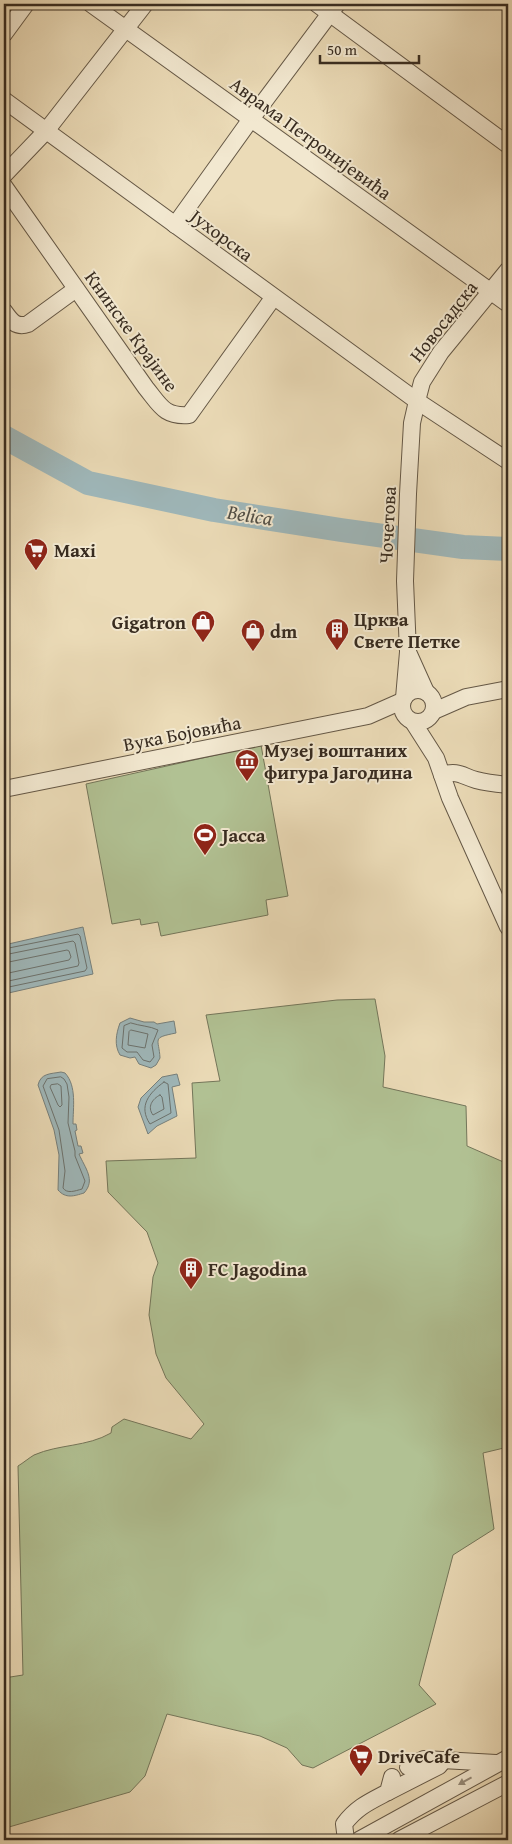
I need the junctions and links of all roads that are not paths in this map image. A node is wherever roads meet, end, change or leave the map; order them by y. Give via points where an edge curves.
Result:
1 (26, 4) edge
2 (91, 4) edge
3 (146, 4) edge
4 (317, 4) edge
5 (334, 8) edge
6 (127, 30) junction
7 (4, 34) edge
8 (4, 100) edge
9 (251, 119) junction
10 (46, 131) junction
11 (508, 145) edge
12 (4, 175) edge
13 (4, 186) edge
14 (175, 225) junction
15 (508, 270) edge
16 (76, 289) junction
17 (491, 291) junction
18 (273, 298) junction
19 (508, 304) edge
20 (4, 312) edge
21 (417, 401) junction
22 (508, 461) edge
23 (408, 652) junction
24 (508, 689) edge
25 (427, 693) junction
26 (466, 697) junction
27 (403, 700) junction
28 (433, 712) junction
29 (368, 716) junction
30 (410, 720) junction
31 (436, 758) junction
32 (442, 775) junction
33 (508, 786) edge
34 (4, 789) edge
35 (503, 902) edge
36 (508, 927) edge
37 (444, 1760) junction
38 (503, 1760) edge
39 (408, 1767) dead end
40 (508, 1783) edge
41 (345, 1832) edge
42 (408, 1838) edge
43 (359, 1840) edge

1 - 7 street
2 - 6 street, Аврама Петронијевића
3 - 6 street
4 - 5 street
5 - 9 street
5 - 11 street
6 - 9 street, Аврама Петронијевића
6 - 10 street
8 - 10 street, Јухорска
9 - 14 street
9 - 17 street, Аврама Петронијевића
10 - 12 street
10 - 14 street, Јухорска
13 - 16 street, Книнске Крајине
14 - 18 street, Јухорска
15 - 17 street, Новосадска
16 - 18 street, Книнске Крајине via 146,388 168,413 179,416 189,415
16 - 20 street via 22,326 15,324
17 - 19 street, Аврама Петронијевића
17 - 21 street, Новосадска via 441,352 422,382
18 - 21 street, Јухорска
21 - 22 street, Јухорска
21 - 23 street, Чочетова via 412,423 405,565
23 - 25 street, Чочетова
23 - 27 street, Чочетова
24 - 26 street
25 - 26 street
25 - 27 street via 413,690
25 - 28 street, Чочетова via 434,703
26 - 28 street
27 - 29 street, Вука Бојовића
27 - 30 street, Чочетова via 402,712
28 - 30 street via 424,722
28 - 31 street, Чочетова
29 - 30 street, Вука Бојовића
29 - 34 street, Вука Бојовића
30 - 31 street, Чочетова
31 - 32 street, Чочетова
32 - 33 street via 457,772 476,780
32 - 35 street, Чочетова via 450,798
35 - 36 street, Чочетова
37 - 38 street
37 - 39 street via 424,1759
37 - 41 street via 439,1766 390,1784 357,1808
38 -> 43 street
40 - 42 street

